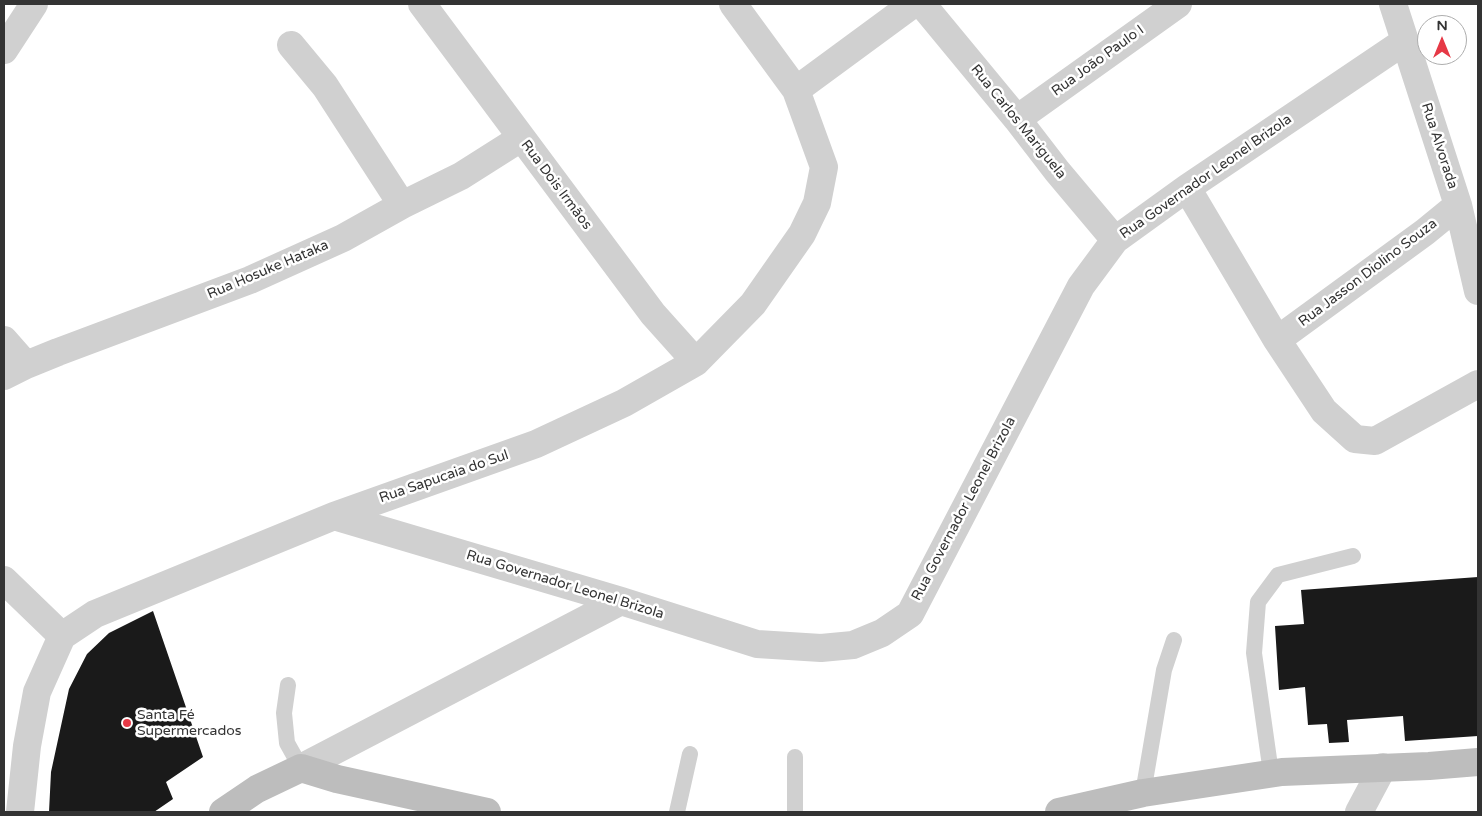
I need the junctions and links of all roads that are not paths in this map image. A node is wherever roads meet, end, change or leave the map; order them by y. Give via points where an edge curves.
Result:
1 (34, 4) edge
2 (422, 4) edge
3 (734, 4) edge
4 (913, 4) edge
5 (922, 4) edge
6 (1178, 4) edge
7 (1393, 4) edge
8 (1406, 41) junction
9 (291, 45) dead end
10 (4, 50) edge
11 (796, 90) junction
12 (1018, 119) junction
13 (521, 138) junction
14 (1187, 188) junction
15 (402, 205) junction
16 (1458, 205) junction
17 (1115, 240) junction
18 (1478, 291) edge
19 (4, 340) edge
20 (1277, 340) junction
21 (696, 362) junction
22 (15, 371) edge
23 (1478, 384) edge
24 (334, 516) junction
25 (1353, 556) dead end
26 (4, 580) edge
27 (621, 601) junction
28 (62, 636) junction
29 (1174, 640) dead end
30 (288, 685) dead end
31 (690, 754) dead end
32 (795, 757) dead end
33 (1478, 762) edge
34 (1383, 767) junction
35 (301, 768) junction
36 (1271, 773) junction
37 (1142, 803) edge
38 (20, 812) edge
39 (223, 812) edge
40 (487, 812) edge
41 (677, 812) edge
42 (795, 812) edge
43 (1059, 812) edge
44 (1359, 812) edge

1 - 10 street
2 - 13 street, Rua Dois Irmãos
3 - 11 street, Rua Sapucaia do Sul
4 - 11 street
5 - 12 street, Rua Carlos Mariguela
6 - 12 street, Rua João Paulo I
7 - 8 street, Rua Alvorada
8 - 14 street, Rua Governador Leonel Brizola
8 - 16 street, Rua Alvorada
9 - 15 street via 325,86
11 - 21 street, Rua Sapucaia do Sul via 824,167 817,203 802,234 753,304
12 - 17 street, Rua Carlos Mariguela
13 - 15 street, Rua Hosuke Hataka via 461,176
13 - 21 street, Rua Dois Irmãos via 654,314
14 - 17 street, Rua Governador Leonel Brizola
14 - 20 street
15 - 22 street, Rua Hosuke Hataka via 343,238 250,280
16 - 18 street, Rua Alvorada
16 - 20 street, Rua Jasson Diolino Souza
17 - 27 street, Rua Governador Leonel Brizola via 1081,286 910,614 882,633 852,645 821,648 758,644
19 - 22 street
20 - 23 street via 1324,410 1355,439 1375,441
21 - 24 street, Rua Sapucaia do Sul via 624,403 536,444
24 - 27 street, Rua Governador Leonel Brizola
24 - 28 street, Rua Sapucaia do Sul via 95,614
25 - 36 lane via 1278,574 1258,602 1254,653
26 - 28 street
27 - 35 street
28 - 38 street via 37,692
29 - 37 lane via 1164,670
30 - 35 lane via 284,713 287,743
31 - 41 lane
32 - 42 lane
33 - 34 main road
34 - 36 main road
34 - 44 street
35 - 39 main road via 257,789
35 - 40 main road
36 - 37 main road
37 - 43 main road

